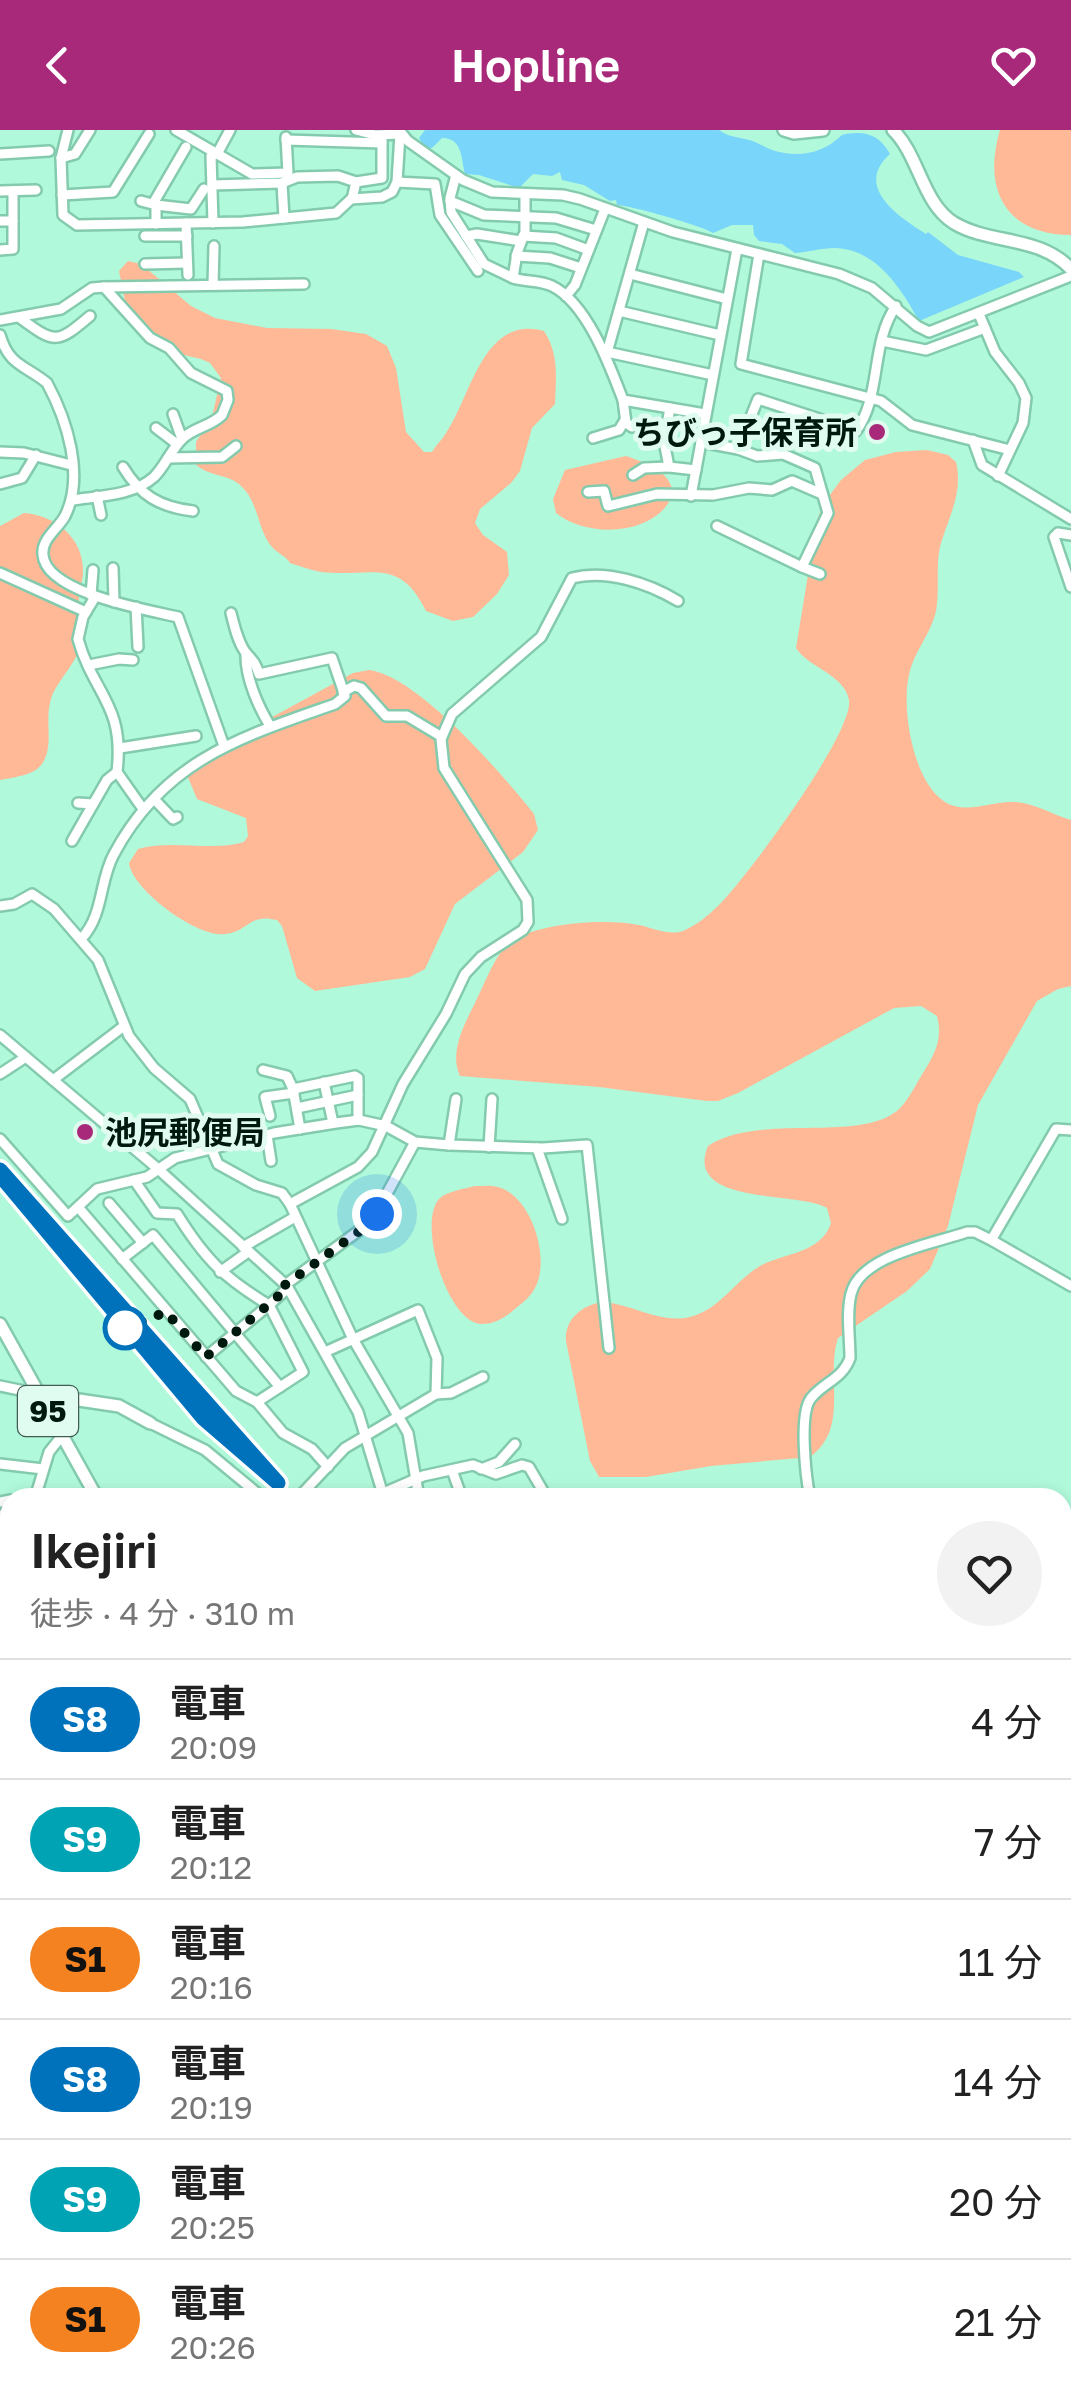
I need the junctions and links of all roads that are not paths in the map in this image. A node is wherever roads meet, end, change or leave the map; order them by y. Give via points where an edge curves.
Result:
1 (68, 130) edge
2 (90, 130) edge
3 (176, 130) edge
4 (205, 130) edge
5 (230, 130) edge
6 (356, 130) edge
7 (784, 130) edge
8 (823, 130) edge
9 (893, 130) edge
10 (399, 132) edge
11 (149, 134) dead end
12 (382, 139) junction
13 (192, 145) junction
14 (48, 152) dead end
15 (0, 154) edge
16 (217, 154) junction
17 (61, 158) junction
18 (456, 175) junction
19 (356, 182) junction
20 (397, 182) junction
21 (282, 183) junction
22 (208, 187) junction
23 (36, 190) dead end
24 (13, 191) junction
25 (0, 192) edge
26 (62, 195) junction
27 (525, 195) junction
28 (352, 199) junction
29 (140, 201) dead end
30 (450, 202) junction
31 (155, 203) junction
32 (605, 209) junction
33 (284, 218) junction
34 (525, 218) junction
35 (0, 221) edge
36 (12, 221) junction
37 (644, 222) junction
38 (186, 223) junction
39 (213, 223) junction
40 (156, 224) junction
41 (596, 230) junction
42 (145, 236) dead end
43 (186, 236) junction
44 (466, 236) junction
45 (522, 239) junction
46 (214, 246) dead end
47 (586, 249) junction
48 (737, 249) junction
49 (0, 250) edge
50 (759, 254) junction
51 (516, 256) junction
52 (187, 263) junction
53 (145, 264) dead end
54 (581, 268) junction
55 (1071, 268) edge
56 (478, 271) dead end
57 (630, 274) junction
58 (188, 275) dead end
59 (1071, 276) edge
60 (514, 278) junction
61 (304, 284) dead end
62 (213, 286) junction
63 (104, 287) junction
64 (566, 296) junction
65 (727, 299) junction
66 (896, 306) junction
67 (619, 311) junction
68 (979, 314) junction
69 (90, 316) dead end
70 (20, 318) junction
71 (0, 320) edge
72 (985, 328) junction
73 (0, 335) edge
74 (720, 335) junction
75 (882, 341) junction
76 (607, 354) junction
77 (713, 375) junction
78 (870, 398) junction
79 (623, 400) junction
80 (670, 408) junction
81 (172, 414) dead end
82 (706, 414) junction
83 (156, 428) dead end
84 (593, 438) dead end
85 (973, 440) junction
86 (180, 441) junction
87 (701, 442) junction
88 (236, 446) dead end
89 (738, 449) junction
90 (1010, 450) junction
91 (0, 452) edge
92 (36, 455) junction
93 (168, 458) junction
94 (71, 465) junction
95 (122, 467) dead end
96 (670, 467) junction
97 (696, 470) junction
98 (634, 476) dead end
99 (998, 476) junction
100 (0, 484) edge
101 (136, 488) junction
102 (588, 492) dead end
103 (822, 494) junction
104 (97, 496) junction
105 (691, 496) junction
106 (72, 500) junction
107 (193, 512) dead end
108 (100, 515) dead end
109 (1071, 519) edge
110 (718, 526) dead end
111 (1071, 536) edge
112 (802, 566) junction
113 (0, 573) edge
114 (820, 574) dead end
115 (1071, 587) edge
116 (93, 596) junction
117 (678, 600) dead end
118 (114, 602) junction
119 (136, 607) junction
120 (86, 612) junction
121 (231, 613) dead end
122 (138, 647) dead end
123 (246, 653) junction
124 (133, 660) dead end
125 (89, 665) junction
126 (343, 692) junction
127 (270, 726) junction
128 (442, 738) junction
129 (224, 746) junction
130 (120, 748) junction
131 (202, 757) junction
132 (117, 772) junction
133 (154, 799) junction
134 (78, 803) dead end
135 (93, 804) junction
136 (144, 810) junction
137 (177, 817) dead end
138 (72, 841) dead end
139 (0, 906) edge
140 (82, 938) junction
141 (124, 1026) junction
142 (0, 1034) edge
143 (26, 1057) junction
144 (262, 1070) dead end
145 (0, 1074) edge
146 (53, 1080) junction
147 (324, 1082) junction
148 (294, 1091) junction
149 (358, 1095) junction
150 (456, 1099) dead end
151 (492, 1100) dead end
152 (328, 1101) junction
153 (296, 1108) junction
154 (270, 1116) dead end
155 (358, 1120) junction
156 (333, 1123) junction
157 (386, 1126) junction
158 (300, 1129) junction
159 (1071, 1130) edge
160 (267, 1135) junction
161 (0, 1139) edge
162 (415, 1142) junction
163 (449, 1145) junction
164 (488, 1147) junction
165 (537, 1148) junction
166 (210, 1149) junction
167 (271, 1161) dead end
168 (156, 1168) junction
169 (134, 1180) junction
170 (109, 1203) dead end
171 (290, 1204) junction
172 (78, 1207) junction
173 (295, 1217) junction
174 (562, 1219) dead end
175 (993, 1241) junction
176 (143, 1243) junction
177 (245, 1249) junction
178 (122, 1259) junction
179 (317, 1263) junction
180 (220, 1272) junction
181 (1071, 1286) edge
182 (286, 1287) junction
183 (269, 1305) junction
184 (0, 1324) edge
185 (237, 1332) junction
186 (353, 1340) junction
187 (609, 1348) dead end
188 (325, 1352) junction
189 (206, 1357) junction
190 (482, 1377) dead end
191 (0, 1386) edge
192 (280, 1387) junction
193 (39, 1394) junction
194 (436, 1394) junction
195 (257, 1402) junction
196 (399, 1418) junction
197 (150, 1423) joint
198 (367, 1435) junction
199 (61, 1436) junction
200 (516, 1444) dead end
201 (0, 1464) edge
202 (328, 1467) junction
203 (43, 1469) junction
204 (481, 1469) junction
205 (452, 1470) junction
206 (414, 1480) junction
207 (36, 1488) edge
208 (92, 1488) edge
209 (251, 1488) edge
210 (308, 1488) edge
211 (378, 1488) edge
212 (397, 1488) edge
213 (416, 1488) edge
214 (458, 1488) edge
215 (541, 1488) edge
216 (809, 1488) edge

1 - 17 street
2 - 17 street via 75,154
3 - 13 street
4 - 13 street
5 - 16 street
6 - 12 street
7 - 8 main road
9 - 55 main road via 954,222 1042,247
10 - 12 street
10 - 18 street
10 - 20 street
11 - 26 street via 114,192
12 - 16 street via 286,139 288,173 252,174
12 - 19 street via 382,178
13 - 16 street
13 - 31 street
14 - 15 street
16 - 22 street via 211,156
17 - 26 street
18 - 27 street via 492,192
18 - 30 street
19 - 21 street via 338,176
19 - 28 street
20 - 28 street via 389,194
20 - 56 street via 436,184 440,216
21 - 22 street
21 - 33 street
22 - 31 street via 192,209
22 - 39 street
23 - 24 street
24 - 25 street
24 - 36 street
26 - 40 street via 63,215 77,225
27 - 32 street via 562,195
27 - 34 street
28 - 33 street via 336,213
29 - 31 street
30 - 34 street via 484,215
30 - 44 street
31 - 40 street
32 - 37 street
32 - 41 street
33 - 39 street
34 - 41 street via 562,219
34 - 45 street
35 - 36 street
36 - 49 street via 13,249
37 - 48 street
37 - 57 street
38 - 39 street
38 - 40 street
38 - 43 street
41 - 47 street
42 - 43 street
43 - 52 street
44 - 45 street
44 - 60 street via 484,264
45 - 47 street via 556,238
45 - 51 street
46 - 62 street
47 - 54 street
48 - 50 street
48 - 65 street
50 - 66 street via 861,282
50 - 78 street via 741,364
51 - 54 street
51 - 60 street
52 - 53 street
52 - 58 street
54 - 64 street
57 - 65 street
57 - 67 street
59 - 68 street
60 - 64 street
61 - 62 street
62 - 63 street
63 - 70 street via 61,309
63 - 86 street via 192,373 228,390 222,416
64 - 76 street
65 - 74 street
66 - 68 street via 929,332
66 - 75 street
67 - 74 street
67 - 76 street
68 - 72 street
69 - 70 street via 56,339
70 - 71 street
72 - 75 street via 926,350
72 - 90 street via 1026,398
73 - 94 street via 10,357 48,382 70,440
74 - 77 street
75 - 78 street
76 - 77 street
76 - 79 street
77 - 82 street
78 - 85 street via 889,404 912,425
78 - 89 street via 856,432 758,399
79 - 80 street
79 - 84 street via 629,424
80 - 82 street
80 - 96 street via 664,440
81 - 86 street
82 - 87 street
83 - 86 street
85 - 90 street
85 - 99 street via 982,465
86 - 93 street
87 - 89 street
87 - 97 street
88 - 93 street via 222,456
89 - 103 street via 783,454 815,468
90 - 99 street
91 - 92 street
92 - 94 street
92 - 100 street via 22,478
93 - 101 street
94 - 106 street
95 - 101 street
96 - 97 street
96 - 98 street via 644,468
97 - 105 street
99 - 109 street
101 - 104 street
101 - 107 street
102 - 105 street via 604,492 608,506 657,494
103 - 105 street via 792,481 772,490
103 - 112 street via 828,513
104 - 106 street
104 - 108 street
106 - 116 street via 42,553 51,572
110 - 112 street
111 - 115 street via 1054,536
112 - 114 street
113 - 120 street
116 - 118 street
116 - 118 street via 93,573 114,572
116 - 120 street
117 - 128 street via 623,579 572,578 541,636 452,714
118 - 119 street
119 - 122 street
119 - 129 street via 182,622
120 - 125 street via 78,639
121 - 123 street
123 - 126 street via 259,674 332,658
123 - 127 street
124 - 125 street
125 - 130 street via 110,704
126 - 127 street via 335,704
126 - 128 street via 362,688 386,716 407,716
127 - 129 street
128 - 157 street via 444,768 527,900 528,922 466,974
129 - 131 street
130 - 131 street via 193,736
130 - 132 street
131 - 133 street
132 - 135 street
132 - 136 street
133 - 136 street
133 - 137 street
134 - 135 street
135 - 138 street
136 - 140 street via 110,862 95,920
139 - 140 street via 32,894
140 - 141 street
141 - 146 street
141 - 166 street via 154,1068 190,1099
142 - 143 street
143 - 145 street
143 - 146 street
144 - 148 street via 287,1076
146 - 168 street
147 - 148 street
147 - 149 street via 355,1076
147 - 152 street
148 - 153 street
148 - 154 street via 264,1091
149 - 152 street
149 - 155 street
150 - 163 street
151 - 164 street
152 - 153 street
152 - 156 street
153 - 158 street
155 - 156 street
155 - 157 street
156 - 158 street
157 - 162 street
157 - 171 street via 358,1168
158 - 160 street
159 - 175 street via 1056,1129
160 - 166 street
160 - 167 street
161 - 172 street via 68,1216
162 - 163 street
162 - 179 street via 372,1222
163 - 164 street
164 - 165 street
165 - 174 street
165 - 187 street via 587,1144
166 - 168 street
166 - 171 street via 218,1164 282,1193
168 - 169 street
168 - 177 street
169 - 172 street via 97,1190
169 - 180 street via 157,1214 177,1214
170 - 176 street
171 - 173 street
172 - 178 street
173 - 177 street
173 - 179 street
175 - 181 street
175 - 216 street via 966,1232 884,1260 858,1276 850,1298 847,1367 810,1397 804,1413
176 - 178 street
176 - 185 street via 153,1235
177 - 180 street
177 - 182 street
178 - 189 street
179 - 182 street
179 - 186 street
180 - 183 street
182 - 183 street
182 - 188 street
183 - 185 street
183 - 192 street via 303,1372
184 - 193 main road, 95
185 - 189 street
185 - 192 street
186 - 188 street
186 - 194 street via 418,1310 437,1358
186 - 196 street
188 - 198 street
189 - 195 street via 236,1391
190 - 194 street
191 - 193 street
192 - 195 street
193 - 197 main road via 119,1406
193 - 199 main road, 95
194 - 196 street
195 - 202 street via 283,1434 312,1449
196 - 198 street
196 - 206 street via 412,1445
197 - 209 street via 206,1450
198 - 202 street
198 - 211 street
199 - 203 street
199 - 208 main road, 95
200 - 204 street via 500,1462
201 - 203 street
202 - 210 street
203 - 207 street
204 - 205 street
204 - 215 street via 496,1474 526,1465
205 - 206 street
205 - 214 street
206 - 212 street
206 - 213 street

